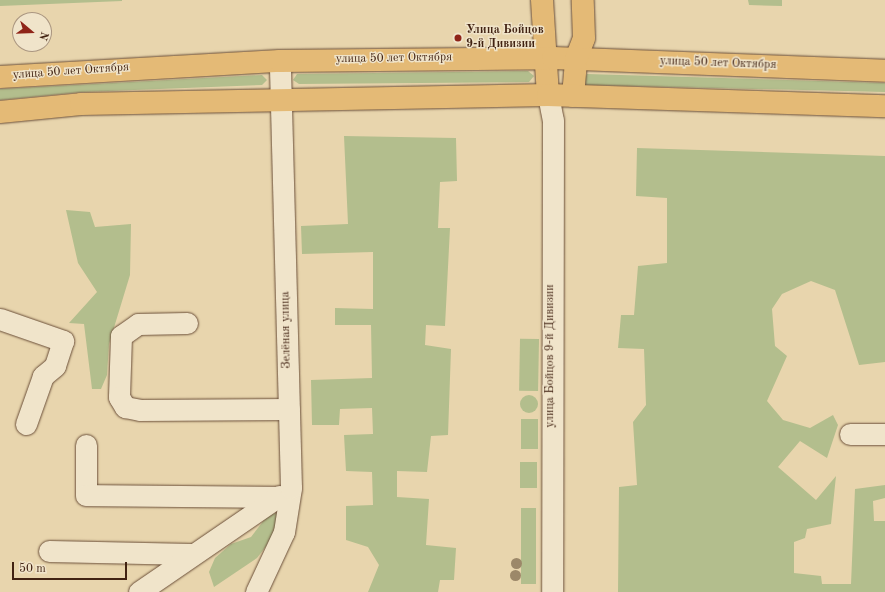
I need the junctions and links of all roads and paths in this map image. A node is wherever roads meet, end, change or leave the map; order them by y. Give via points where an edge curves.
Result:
1 (542, 0) edge
2 (583, 0) edge
3 (547, 58) junction
4 (576, 58) junction
5 (280, 61) junction
6 (885, 71) edge
7 (0, 76) edge
8 (548, 95) junction
9 (573, 96) junction
10 (280, 98) junction
11 (885, 106) edge
12 (0, 112) edge
13 (554, 120) junction
14 (0, 319) edge
15 (187, 323) dead end
16 (289, 409) junction
17 (26, 424) dead end
18 (850, 434) dead end
19 (885, 434) edge
20 (86, 445) dead end
21 (284, 493) junction
22 (49, 551) dead end
23 (192, 554) junction
24 (139, 592) edge
25 (256, 592) edge
26 (552, 592) edge

1 - 3 main road, улица Бойцов 9-й Дивизии
2 - 4 main road via 584,38
3 - 4 main road, улица 50 лет Октября
3 - 5 main road, улица 50 лет Октября
3 - 8 main road, улица Бойцов 9-й Дивизии
4 - 6 main road, улица 50 лет Октября
4 - 9 main road
5 - 7 main road, улица 50 лет Октября
5 - 10 street, Зелёная улица
8 - 9 main road
8 - 10 main road
8 - 13 street, улица Бойцов 9-й Дивизии
9 - 11 main road
9 - 13 street
10 - 12 main road via 81,104
10 - 16 street, Зелёная улица
13 - 26 street, улица Бойцов 9-й Дивизии
14 - 17 street via 63,341 55,366 42,376
15 - 16 street via 138,324 121,336 119,397 125,407 140,410
16 - 21 street, Зелёная улица
18 - 19 street
20 - 21 street via 86,495
21 - 23 street
21 - 25 street, Зелёная улица via 284,532
22 - 23 street
23 - 24 street

